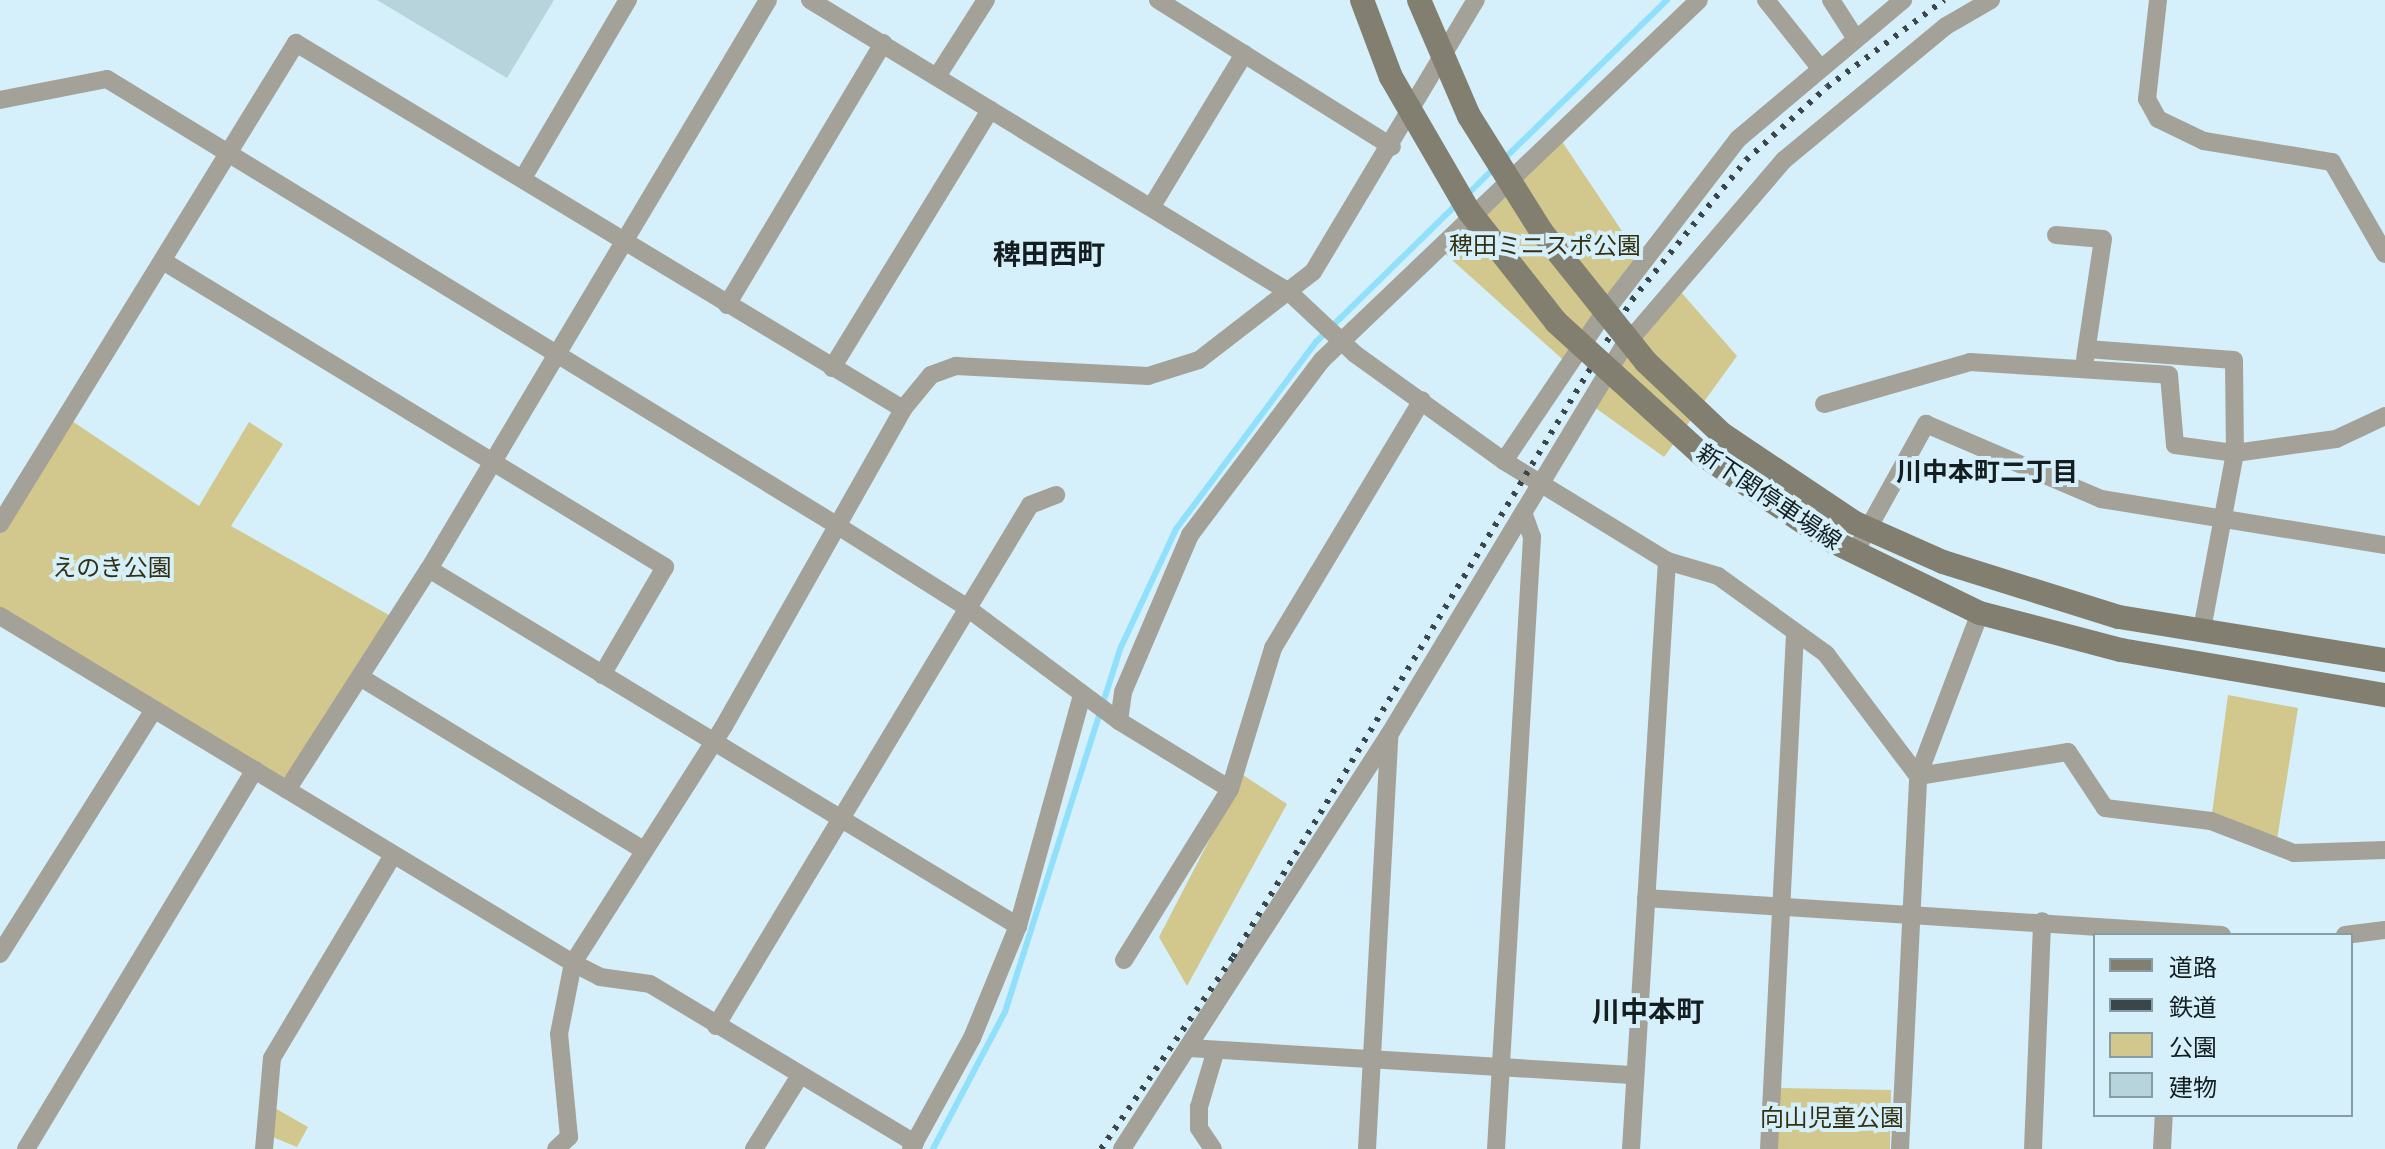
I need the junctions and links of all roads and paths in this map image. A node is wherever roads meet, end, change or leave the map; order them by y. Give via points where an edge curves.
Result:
1 (628, 0) edge
2 (768, 0) edge
3 (810, 0) edge
4 (986, 0) edge
5 (1158, 0) edge
6 (1362, 0) edge
7 (1419, 0) edge
8 (1476, 0) edge
9 (1699, 0) edge
10 (1766, 0) edge
11 (1831, 0) edge
12 (1903, 0) edge
13 (1991, 0) edge
14 (2158, 0) edge
15 (1856, 39) junction
16 (883, 43) junction
17 (1244, 54) junction
18 (1820, 68) junction
19 (938, 75) junction
20 (0, 100) edge
21 (990, 110) junction
22 (1392, 147) junction
23 (230, 154) junction
24 (523, 178) junction
25 (1152, 206) junction
26 (2056, 235) dead end
27 (625, 244) junction
28 (2385, 254) edge
29 (163, 261) junction
30 (1289, 292) junction
31 (727, 305) junction
32 (1339, 339) junction
33 (556, 356) junction
34 (2086, 357) junction
35 (832, 368) junction
36 (1422, 400) junction
37 (1824, 404) dead end
38 (903, 409) junction
39 (2385, 416) edge
40 (2235, 453) junction
41 (491, 456) junction
42 (1504, 461) junction
43 (1541, 484) junction
44 (1056, 495) dead end
45 (1524, 515) junction
46 (2225, 522) junction
47 (0, 524) edge
48 (838, 526) junction
49 (1867, 529) junction
50 (2385, 545) edge
51 (1854, 554) junction
52 (1667, 561) junction
53 (429, 569) junction
54 (966, 607) junction
55 (1980, 613) junction
56 (0, 616) edge
57 (2202, 630) junction
58 (1795, 634) junction
59 (2385, 660) edge
60 (602, 675) junction
61 (360, 677) junction
62 (2385, 695) edge
63 (1086, 698) junction
64 (154, 709) junction
65 (1115, 718) junction
66 (1389, 735) junction
67 (709, 739) junction
68 (255, 770) junction
69 (1918, 776) junction
70 (1230, 789) junction
71 (287, 790) junction
72 (842, 818) junction
73 (643, 850) junction
74 (2385, 850) edge
75 (393, 855) junction
76 (1646, 898) junction
77 (1781, 905) junction
78 (1911, 911) junction
79 (2042, 921) junction
80 (8, 925) edge
81 (1018, 926) junction
82 (2385, 930) edge
83 (2171, 933) edge
84 (2353, 934) edge
85 (0, 954) edge
86 (1124, 960) dead end
87 (573, 963) junction
88 (716, 1026) junction
89 (1189, 1048) junction
90 (1215, 1053) junction
91 (1367, 1061) junction
92 (1500, 1069) junction
93 (1635, 1075) junction
94 (799, 1077) junction
95 (2164, 1117) edge
96 (565, 1145) edge
97 (913, 1146) edge
98 (26, 1149) edge
99 (264, 1149) edge
100 (754, 1149) edge
101 (1122, 1149) edge
102 (1213, 1149) edge
103 (1367, 1149) edge
104 (1496, 1149) edge
105 (1631, 1149) edge
106 (1769, 1149) edge
107 (1900, 1149) edge
108 (2033, 1149) edge
109 (2162, 1149) edge

1 - 24 street
2 - 27 street
3 - 16 street
4 - 19 street
5 - 17 street
6 - 51 main road, 新下関停車場線, bridge via 1391,77 1468,210 1556,322 1700,453
7 - 49 main road, 新下関停車場線, bridge via 1469,116 1541,231 1646,362 1722,434
8 - 22 street
9 - 32 street
10 - 18 street
11 - 15 street
12 - 15 street
13 - 43 street via 1946,26 1784,160 1622,349
14 - 28 street via 2147,99 2158,119 2204,141 2332,162
15 - 18 street
16 - 19 street
16 - 31 street
17 - 22 street
17 - 25 street
18 - 42 street via 1738,139 1673,218
19 - 21 street
20 - 23 street via 107,79
21 - 25 street
21 - 35 street
22 - 30 street via 1313,272
23 - 24 street via 296,43
23 - 29 street
23 - 33 street
24 - 27 street
25 - 30 street
26 - 34 street via 2103,239
27 - 31 street
27 - 33 street
29 - 41 street
29 - 47 street
30 - 32 street
30 - 38 street via 1179,371 1148,376 956,366 931,375
31 - 35 street
32 - 36 street
32 - 65 street via 1190,535
33 - 41 street
33 - 48 street
34 - 37 street via 1970,362
34 - 40 street via 2169,375 2175,445
34 - 40 street via 2234,360
35 - 38 street
36 - 42 street
36 - 70 street via 1273,648
38 - 48 street
39 - 40 street via 2336,439
40 - 46 street
41 - 53 street
41 - 60 street via 665,567
42 - 43 street
43 - 45 street
43 - 52 street
44 - 54 street via 1030,505
45 - 66 street
45 - 92 street via 1532,537
46 - 49 street via 2101,499 1926,424
46 - 50 street
46 - 57 street
48 - 54 street
48 - 67 street
49 - 51 street
49 - 57 main road, 新下関停車場線 via 2033,591
51 - 55 main road, 新下関停車場線
52 - 58 street via 1718,576
52 - 76 street
53 - 60 street
53 - 61 street
54 - 63 street
54 - 72 street
55 - 62 main road, 新下関停車場線 via 2121,650
55 - 69 street
56 - 64 street
57 - 59 main road, 新下関停車場線
58 - 69 street via 1826,654
58 - 77 street
60 - 67 street
61 - 71 street
61 - 73 street
63 - 65 street
63 - 81 street
64 - 68 street
64 - 80 street
65 - 70 street
66 - 89 street
66 - 91 street
67 - 72 street
67 - 73 street
68 - 71 street
68 - 98 street
69 - 74 street via 2068,752 2105,808 2211,821 2294,853
69 - 78 street
70 - 86 street
71 - 75 street
72 - 81 street
72 - 88 street
73 - 87 street
75 - 87 street
75 - 99 street via 272,1058
76 - 77 street
76 - 93 street
77 - 78 street
77 - 106 street
78 - 79 street
78 - 107 street
79 - 83 street
79 - 108 street
80 - 85 street
81 - 97 street via 972,1038
82 - 84 street
87 - 88 street via 600,977 650,984
87 - 96 street via 559,1034
88 - 94 street
89 - 90 street
89 - 101 street
90 - 91 street
90 - 102 street via 1199,1107 1199,1128
91 - 92 street
91 - 103 street
92 - 93 street
92 - 104 street
93 - 105 street
94 - 97 street
94 - 100 street
95 - 109 street

